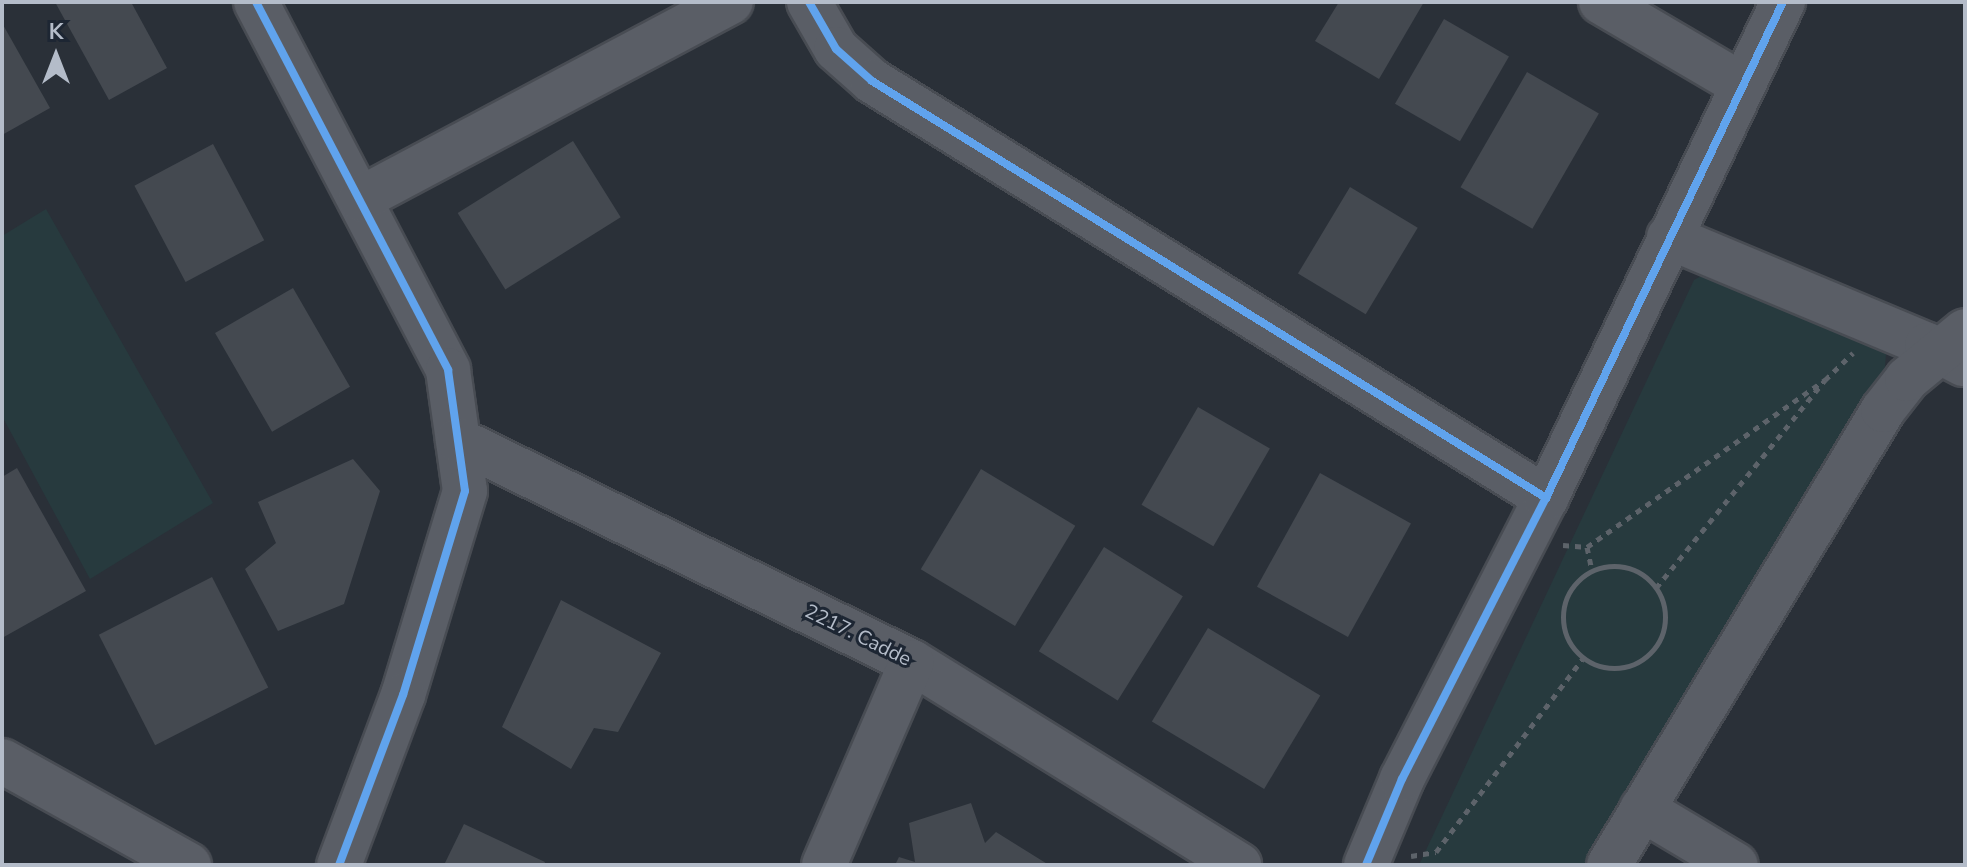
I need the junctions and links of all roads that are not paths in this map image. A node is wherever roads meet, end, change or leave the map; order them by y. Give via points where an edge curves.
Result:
1 (256, 2) edge
2 (731, 2) edge
3 (809, 2) edge
4 (1601, 2) edge
5 (1783, 2) edge
6 (1741, 84) junction
7 (360, 199) junction
8 (1669, 237) junction
9 (1956, 350) edge
10 (458, 440) junction
11 (1546, 498) junction
12 (912, 662) junction
13 (2, 761) edge
14 (1642, 809) junction
15 (1366, 864) edge
16 (189, 865) edge
17 (339, 865) edge
18 (824, 865) edge
19 (1239, 865) edge
20 (1609, 865) edge
21 (1736, 865) edge

1 - 7 street
2 - 7 street
3 - 11 street via 836,49 894,96
4 - 6 street
5 - 6 street
6 - 8 street
7 - 10 street via 448,370
8 - 9 street via 1882,326
8 - 11 street
9 - 14 street via 1907,379 1883,410
10 - 12 street, 2217. Cadde
10 - 17 street via 465,491 403,695
11 - 15 street via 1402,779
12 - 18 street
12 - 19 street, 2217. Cadde
13 - 16 street
14 - 20 street
14 - 21 street

